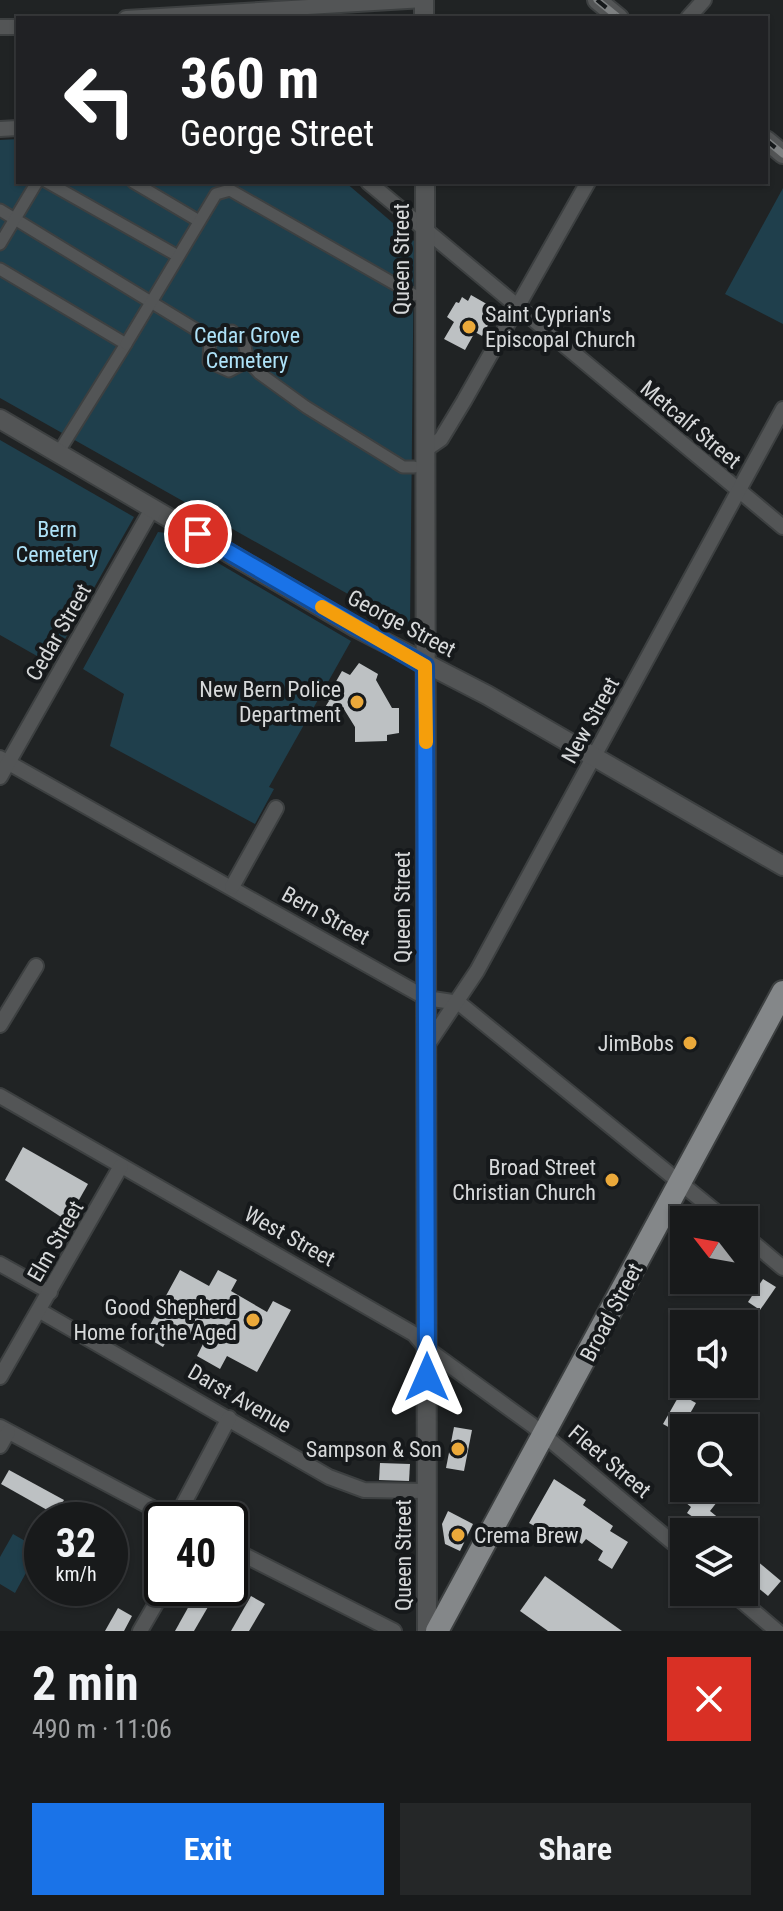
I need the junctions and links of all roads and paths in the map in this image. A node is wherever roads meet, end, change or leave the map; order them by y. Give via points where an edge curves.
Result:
1 (424, 0) edge
2 (597, 0) edge
3 (704, 0) edge
4 (159, 16) edge
5 (617, 16) edge
6 (690, 16) edge
7 (36, 184) edge
8 (51, 184) edge
9 (136, 184) edge
10 (370, 184) edge
11 (425, 184) edge
12 (587, 184) edge
13 (0, 210) edge
14 (14, 220) junction
15 (199, 221) junction
16 (425, 230) junction
17 (0, 244) edge
18 (178, 256) junction
19 (0, 269) edge
20 (414, 295) dead end
21 (152, 300) junction
22 (517, 306) junction
23 (210, 338) junction
24 (126, 344) junction
25 (248, 361) junction
26 (783, 409) edge
27 (0, 419) edge
28 (425, 450) junction
29 (58, 453) junction
30 (414, 467) dead end
31 (737, 492) junction
32 (153, 507) junction
33 (783, 527) edge
34 (425, 666) junction
35 (594, 757) junction
36 (4, 760) edge
37 (0, 777) edge
38 (276, 808) dead end
39 (783, 866) edge
40 (232, 887) junction
41 (36, 966) dead end
42 (783, 992) edge
43 (426, 998) junction
44 (459, 1003) junction
45 (783, 1022) edge
46 (0, 1025) edge
47 (426, 1047) junction
48 (0, 1096) edge
49 (121, 1166) junction
50 (686, 1187) junction
51 (709, 1206) edge
52 (758, 1247) edge
53 (0, 1264) edge
54 (783, 1268) edge
55 (50, 1292) junction
56 (40, 1311) junction
57 (426, 1348) junction
58 (0, 1377) edge
59 (229, 1418) junction
60 (4, 1429) edge
61 (550, 1439) junction
62 (0, 1446) edge
63 (427, 1491) junction
64 (185, 1502) edge
65 (144, 1504) edge
66 (670, 1540) edge
67 (248, 1557) edge
68 (155, 1606) edge
69 (748, 1606) edge
70 (140, 1631) edge
71 (394, 1631) edge
72 (427, 1631) edge
73 (437, 1631) edge
74 (453, 1631) edge
75 (777, 1631) edge

1 - 4 street
2 - 5 street
3 - 6 street
7 - 14 street
8 - 18 street
9 - 15 street
10 - 16 street, Metcalf Street
11 - 16 street, Queen Street
12 - 22 street
13 - 14 street
14 - 17 street
14 - 21 street
15 - 18 street
15 - 20 street via 216,194 230,190
16 - 22 street, Metcalf Street
16 - 28 street, Queen Street
18 - 21 street
19 - 24 street
21 - 23 street
21 - 24 street
22 - 28 street via 446,430
22 - 31 street, Metcalf Street
23 - 25 street via 232,331 244,342
23 - 25 street via 209,362 229,371
24 - 29 street
25 - 30 street via 306,407 403,467
26 - 31 street, New Street
27 - 29 street, George Street
28 - 34 street, Queen Street
29 - 32 street, George Street
31 - 33 street, Metcalf Street
31 - 35 street, New Street
32 - 34 street, George Street
32 - 36 street, Cedar Street
34 - 35 street, George Street
34 - 43 street, Queen Street
35 - 39 street, George Street
35 - 44 street, New Street
36 - 37 street, Cedar Street
36 - 40 street, Bern Street
38 - 40 street
40 - 43 street, Bern Street
41 - 46 street
42 - 50 main road, Broad Street
43 - 44 street, Bern Street
43 - 47 street, Queen Street
44 - 47 street, New Street
44 - 50 street
45 - 50 main road, Broad Street
47 - 57 street, Queen Street
48 - 49 street, West Street
49 - 55 street, Elm Street
49 - 57 street, West Street via 355,1297 414,1334
50 - 51 street
50 - 61 main road, Broad Street
52 - 54 street
53 - 55 street
55 - 56 street, Elm Street
56 - 58 street, Elm Street
56 - 59 street, Darst Avenue
57 - 61 street, West Street
57 - 63 street, Queen Street
59 - 63 street, Darst Avenue via 341,1482 364,1490
59 - 64 street
60 - 62 street
60 - 65 street
61 - 66 street, Fleet Street
61 - 73 main road, Broad Street
61 - 74 main road, Broad Street
63 - 72 street, Queen Street
67 - 71 street
68 - 70 street
69 - 75 street

